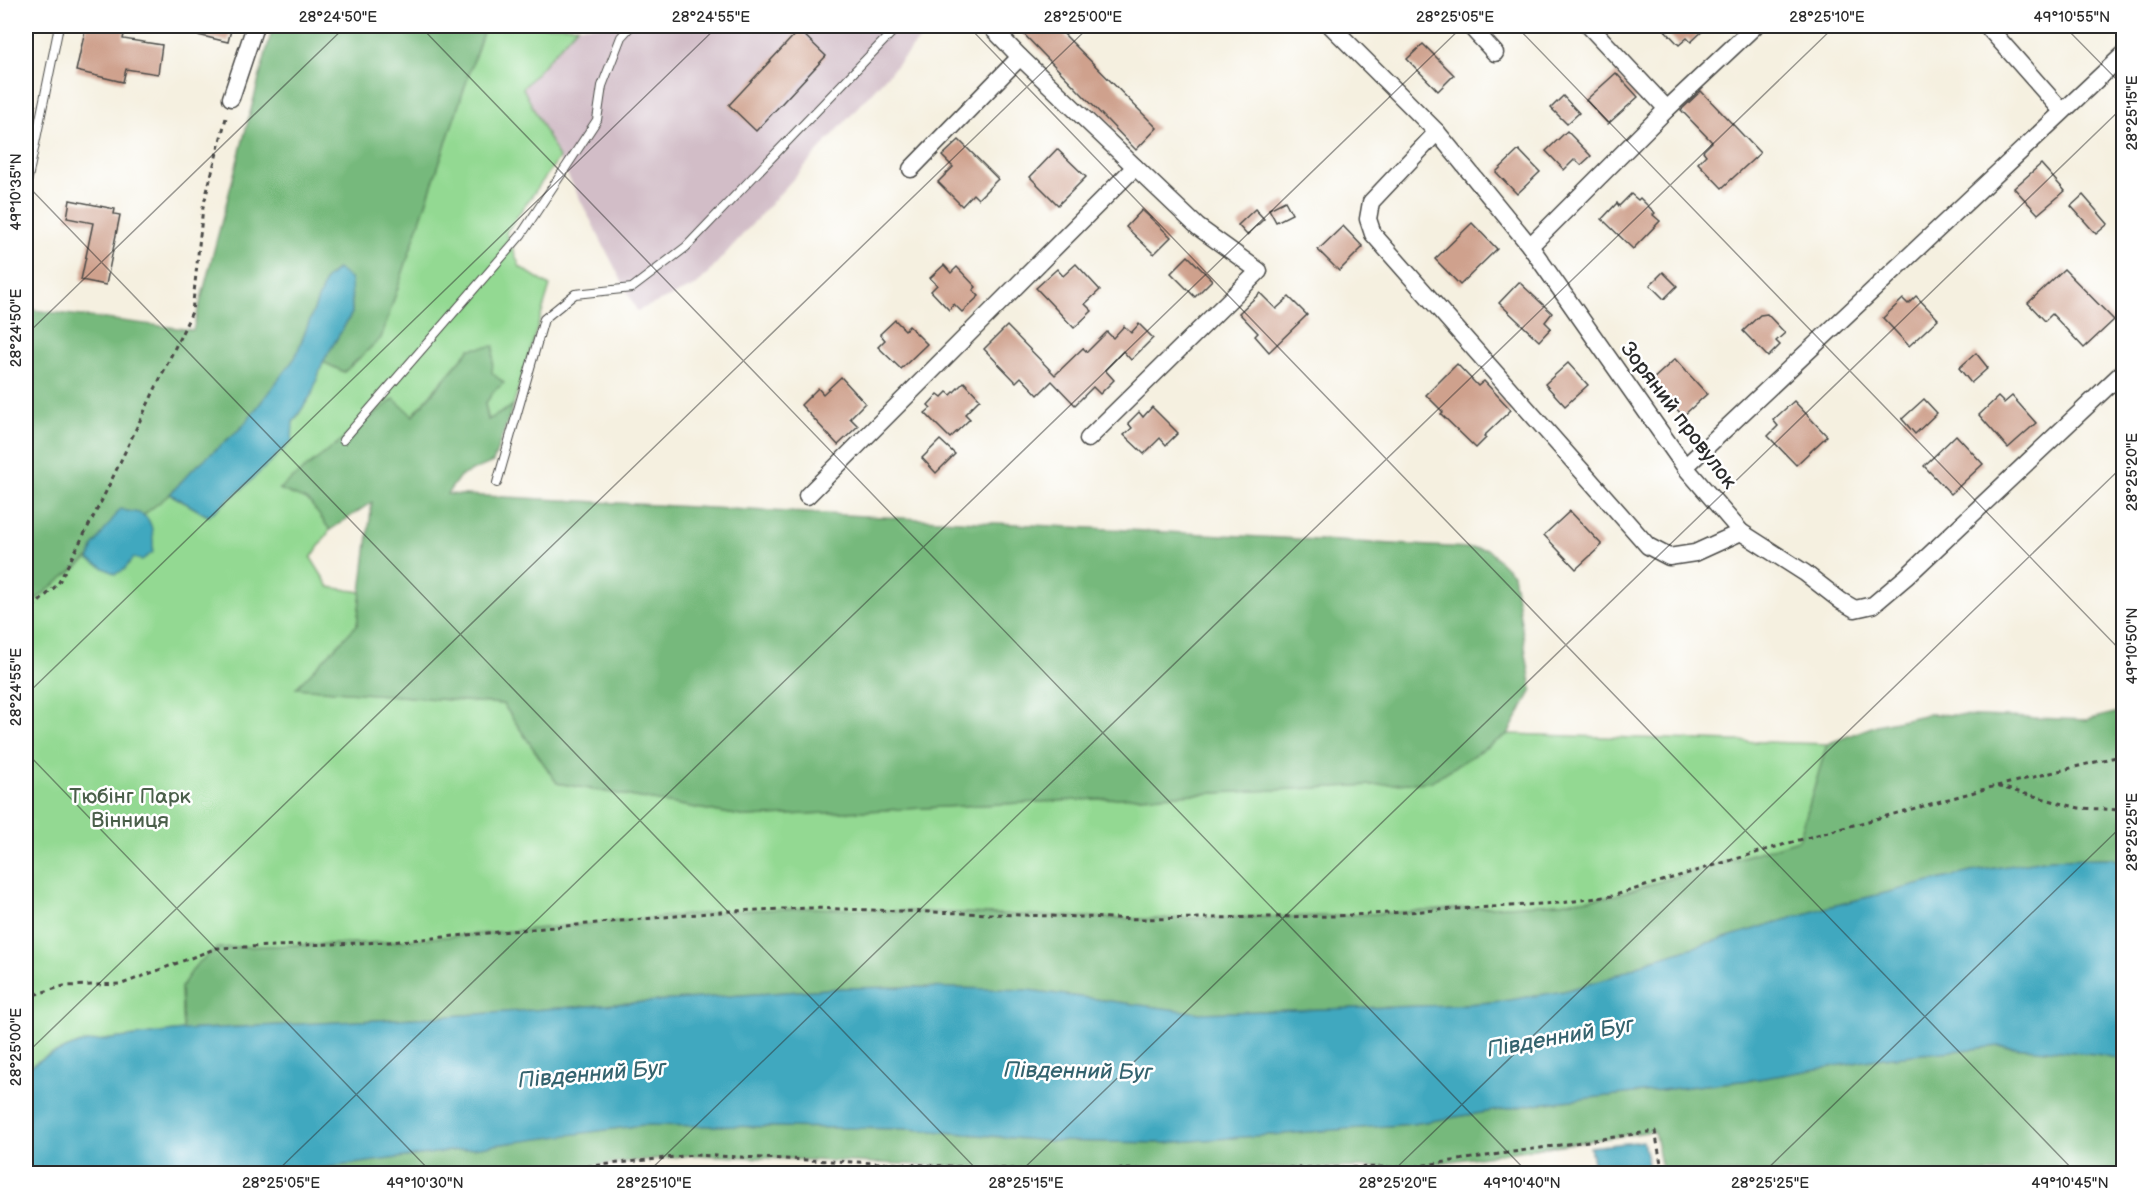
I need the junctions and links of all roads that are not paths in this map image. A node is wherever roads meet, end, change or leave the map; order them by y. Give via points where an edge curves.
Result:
1 (59, 26) edge
2 (255, 26) edge
3 (631, 26) edge
4 (898, 26) edge
5 (990, 26) edge
6 (1331, 26) edge
7 (1470, 26) edge
8 (1589, 26) edge
9 (1755, 26) edge
10 (1987, 26) edge
11 (1495, 53) dead end
12 (2124, 54) edge
13 (1020, 57) junction
14 (231, 98) road end
15 (1667, 109) junction
16 (2062, 111) junction
17 (1437, 132) junction
18 (1135, 167) junction
19 (911, 169) dead end
20 (26, 188) edge
21 (1530, 246) junction
22 (2124, 371) edge
23 (1088, 439) dead end
24 (343, 440) dead end
25 (1685, 467) junction
26 (497, 483) dead end
27 (807, 496) dead end
28 (1741, 532) junction

1 - 20 lane
2 - 14 street
3 - 24 lane via 621,37 602,86 597,120 521,236
4 - 26 lane via 686,247 632,288 575,294 544,319
5 - 13 street
6 - 17 street, Зоряний провулок
7 - 11 street
8 - 15 street
9 - 15 street
10 - 16 street
12 - 16 street
13 - 18 street
13 - 19 street
15 - 21 street
16 - 25 street
17 - 21 street, Зоряний провулок
17 - 28 street via 1371,202 1368,219 1373,234 1648,546 1669,557 1695,553
18 - 23 street via 1198,226 1259,271
18 - 27 street
21 - 25 street, Зоряний провулок
22 - 28 street, Зоряний провулок via 1873,605 1855,609
25 - 28 street, Зоряний провулок

